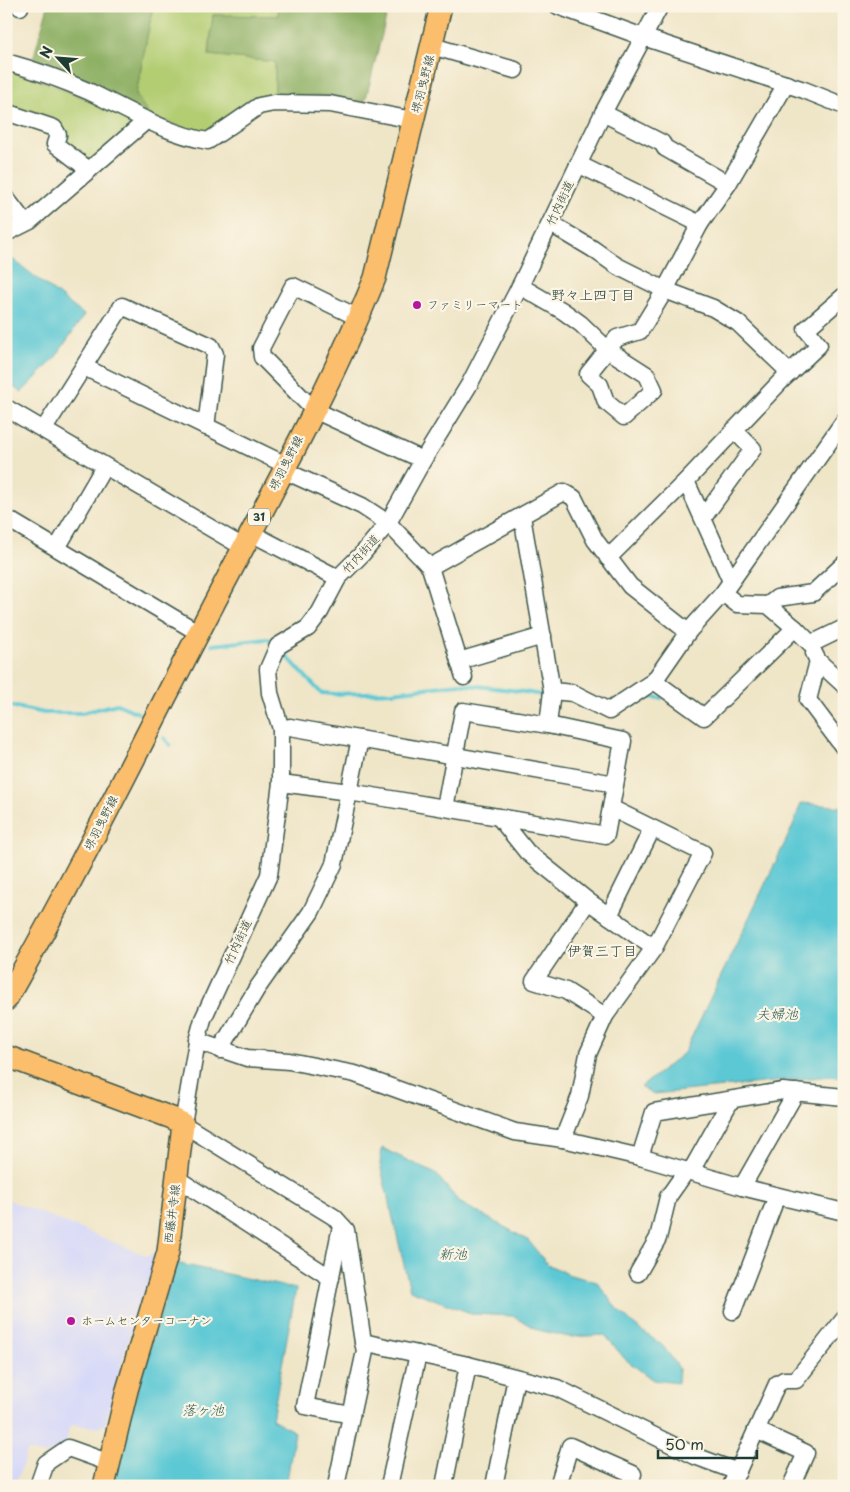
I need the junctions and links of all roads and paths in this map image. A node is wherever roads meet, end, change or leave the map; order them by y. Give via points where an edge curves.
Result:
1 (441, 6) edge
2 (558, 6) edge
3 (660, 6) edge
4 (644, 37) junction
5 (432, 46) junction
6 (6, 62) edge
7 (516, 70) dead end
8 (786, 84) junction
9 (844, 106) edge
10 (6, 112) edge
11 (603, 113) junction
12 (147, 120) junction
13 (413, 120) junction
14 (578, 164) junction
15 (89, 170) junction
16 (728, 184) junction
17 (6, 198) edge
18 (25, 223) junction
19 (551, 224) junction
20 (700, 224) junction
21 (6, 233) edge
22 (520, 286) junction
23 (665, 290) junction
24 (844, 296) edge
25 (359, 318) junction
26 (84, 367) junction
27 (790, 373) junction
28 (314, 410) junction
29 (6, 412) edge
30 (844, 421) edge
31 (206, 427) junction
32 (44, 429) junction
33 (734, 430) junction
34 (423, 460) junction
35 (104, 466) junction
36 (284, 468) junction
37 (686, 481) junction
38 (522, 516) junction
39 (6, 518) edge
40 (703, 518) junction
41 (388, 523) junction
42 (247, 540) junction
43 (57, 548) junction
44 (608, 558) junction
45 (844, 564) edge
46 (430, 567) junction
47 (338, 578) junction
48 (727, 587) junction
49 (768, 605) junction
50 (795, 628) junction
51 (844, 628) edge
52 (688, 632) junction
53 (198, 633) junction
54 (542, 636) junction
55 (810, 644) junction
56 (459, 661) junction
57 (818, 661) junction
58 (464, 676) dead end
59 (654, 681) junction
60 (844, 685) edge
61 (552, 691) junction
62 (548, 725) junction
63 (281, 729) junction
64 (360, 739) junction
65 (844, 748) edge
66 (455, 755) junction
67 (281, 783) junction
68 (615, 784) junction
69 (348, 792) junction
70 (445, 808) junction
71 (611, 808) junction
72 (499, 817) junction
73 (652, 829) junction
74 (588, 901) junction
75 (609, 916) junction
76 (654, 948) junction
77 (6, 1000) edge
78 (605, 1016) junction
79 (197, 1042) junction
80 (220, 1050) junction
81 (6, 1056) edge
82 (796, 1092) junction
83 (844, 1097) edge
84 (731, 1100) junction
85 (183, 1124) junction
86 (563, 1139) junction
87 (640, 1157) junction
88 (689, 1171) junction
89 (176, 1178) junction
90 (742, 1187) junction
91 (777, 1196) junction
92 (844, 1212) edge
93 (342, 1225) junction
94 (638, 1273) dead end
95 (331, 1278) junction
96 (733, 1311) dead end
97 (844, 1319) edge
98 (363, 1342) junction
99 (418, 1354) junction
100 (468, 1365) junction
101 (516, 1378) junction
102 (351, 1415) junction
103 (756, 1430) junction
104 (110, 1463) junction
105 (734, 1479) edge
106 (38, 1486) edge
107 (104, 1486) edge
108 (336, 1486) edge
109 (389, 1486) edge
110 (444, 1486) edge
111 (494, 1486) edge
112 (558, 1486) edge
113 (629, 1486) edge
114 (791, 1486) edge

1 - 5 main road, 堺羽曳野線 / 31
2 - 4 street
3 - 4 street, 竹内街道
4 - 8 street
4 - 11 street, 竹内街道
5 - 7 street
5 - 13 main road, 堺羽曳野線 / 31
6 - 12 street via 87,91
8 - 9 street
8 - 16 street
10 - 15 street via 54,128 58,135 55,144
11 - 14 street, 竹内街道
11 - 16 street via 662,143
12 - 13 street via 191,138 208,141 259,106 274,103 330,104
12 - 15 street
13 - 25 main road, 堺羽曳野線 / 31 via 375,278
14 - 19 street, 竹内街道
14 - 20 street
15 - 18 street
16 - 20 street
17 - 18 street
18 - 21 street
19 - 22 street, 竹内街道
19 - 23 street via 617,266
20 - 23 street
22 - 23 street via 581,324 608,350 617,338 640,331
22 - 34 street, 竹内街道 via 469,385
23 - 27 street via 713,308 738,323
24 - 27 street via 806,329 819,346
25 - 28 main road, 堺羽曳野線 / 31
25 - 28 street via 293,286 261,348 262,357
26 - 31 street
26 - 31 street via 122,306 211,346 215,354
26 - 32 street
27 - 33 street
28 - 34 street
28 - 36 main road, 堺羽曳野線 / 31
29 - 32 street via 8,410
30 - 48 street
31 - 36 street
32 - 35 street
33 - 37 street
33 - 40 street via 753,449
34 - 41 street, 竹内街道
35 - 42 street
35 - 43 street
36 - 41 street via 362,506
36 - 42 main road, 堺羽曳野線 / 31
37 - 40 street
37 - 44 street
38 - 44 street via 564,492 574,498
38 - 46 street
38 - 54 street
39 - 43 street
40 - 48 street
41 - 46 street
41 - 47 street, 竹内街道
42 - 47 street
42 - 53 main road, 堺羽曳野線 / 31
43 - 53 street
44 - 52 street via 630,586
45 - 49 street via 813,593 777,598
46 - 56 street
47 - 63 street, 竹内街道 via 308,628 278,646 268,670 270,693
48 - 49 street via 737,604
48 - 52 street
49 - 50 street
50 - 55 street
50 - 59 street via 704,717
51 - 55 street
52 - 59 street
53 - 77 main road, 堺羽曳野線 / 31
54 - 56 street
54 - 61 street
55 - 57 street
56 - 58 street
57 - 60 street
57 - 65 street via 808,700
59 - 61 street via 609,711 573,693
61 - 62 street
62 - 66 street via 464,711
62 - 68 street via 623,740
63 - 64 street via 290,727
63 - 67 street, 竹内街道
64 - 66 street
64 - 69 street
66 - 68 street
66 - 70 street
67 - 69 street
67 - 79 street, 竹内街道 via 269,875 203,1019
68 - 71 street
69 - 70 street
69 - 80 street via 334,864 311,912 256,990
70 - 72 street
71 - 72 street via 606,835
71 - 73 street
72 - 74 street via 527,852
73 - 75 street
73 - 76 street via 703,853
74 - 75 street
74 - 78 street via 534,981 566,990
75 - 76 street
76 - 78 street
78 - 86 street via 588,1054 580,1096
79 - 80 street
79 - 85 street, 竹内街道
80 - 86 street via 246,1058 289,1061 355,1074 515,1132
81 - 85 main road
82 - 83 street
82 - 84 street via 783,1091
82 - 90 street
84 - 87 street via 654,1112
84 - 88 street
85 - 89 main road, 西藤井寺線
85 - 93 street
86 - 87 street
87 - 88 street
88 - 90 street
88 - 94 street via 668,1197 658,1238
89 - 95 street
89 - 104 main road, 西藤井寺線 via 168,1252
90 - 91 street
91 - 92 street
91 - 96 street
93 - 95 street
93 - 98 street via 346,1230
95 - 102 street via 305,1406
97 - 103 street via 796,1380 777,1384
98 - 99 street
98 - 102 street via 365,1351
99 - 100 street
99 - 109 street
100 - 101 street
100 - 110 street
101 - 105 street via 557,1388 695,1456
101 - 111 street
102 - 108 street
103 - 105 street
103 - 114 street via 806,1453
104 - 106 street via 68,1448 46,1463
104 - 107 main road, 西藤井寺線
112 - 113 street via 570,1446 633,1474

